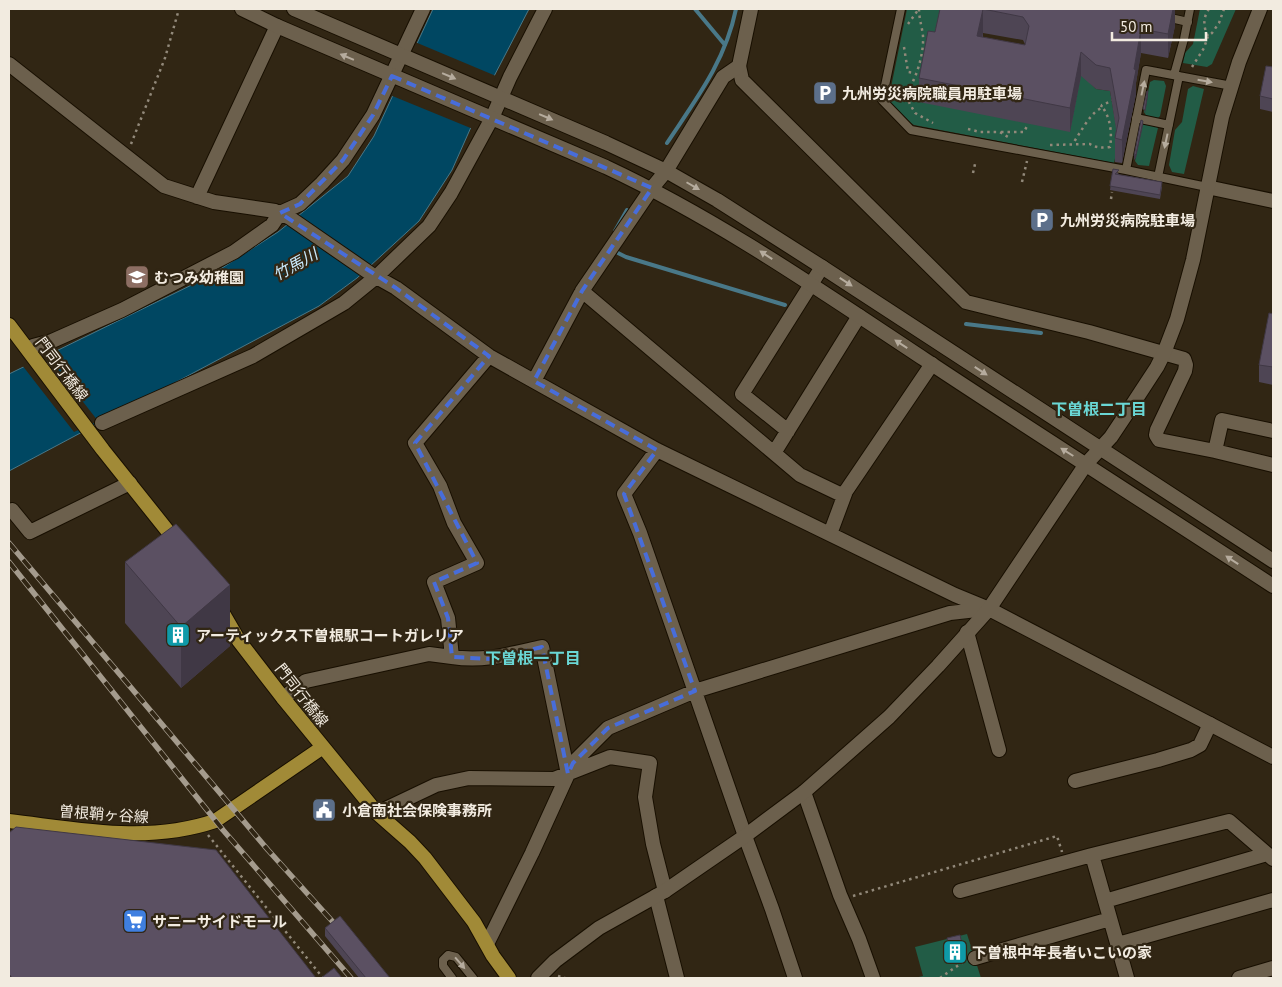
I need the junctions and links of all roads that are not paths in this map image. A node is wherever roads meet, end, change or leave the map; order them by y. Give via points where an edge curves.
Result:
1 (242, 9) edge
2 (294, 9) edge
3 (423, 9) edge
4 (545, 9) edge
5 (751, 9) edge
6 (900, 9) edge
7 (1154, 9) edge
8 (1190, 9) edge
9 (1260, 9) edge
10 (1188, 22) junction
11 (277, 26) junction
12 (403, 56) junction
13 (9, 64) edge
14 (739, 66) junction
15 (1176, 76) junction
16 (394, 77) junction
17 (1232, 86) junction
18 (499, 97) junction
19 (490, 117) junction
20 (1136, 118) junction
21 (1169, 125) junction
22 (1126, 170) junction
23 (666, 171) junction
24 (1158, 176) junction
25 (652, 188) junction
26 (1207, 188) junction
27 (197, 197) junction
28 (1273, 201) edge
29 (285, 216) junction
30 (822, 267) junction
31 (373, 276) junction
32 (810, 284) junction
33 (582, 291) junction
34 (859, 316) junction
35 (9, 325) edge
36 (33, 346) dead end
37 (1164, 353) junction
38 (489, 356) junction
39 (932, 364) junction
40 (534, 381) junction
41 (102, 423) dead end
42 (788, 431) junction
43 (1273, 431) edge
44 (1100, 448) junction
45 (657, 450) junction
46 (1215, 451) junction
47 (774, 453) junction
48 (1086, 464) junction
49 (1273, 465) edge
50 (130, 483) junction
51 (844, 496) junction
52 (12, 510) dead end
53 (830, 534) junction
54 (188, 557) edge
55 (1273, 561) edge
56 (1273, 586) edge
57 (215, 600) edge
58 (989, 609) junction
59 (967, 632) junction
60 (452, 657) junction
61 (695, 691) junction
62 (283, 698) junction
63 (1210, 724) junction
64 (323, 747) junction
65 (999, 750) dead end
66 (1273, 757) edge
67 (568, 774) junction
68 (1075, 781) dead end
69 (804, 792) junction
70 (377, 813) junction
71 (9, 821) edge
72 (745, 836) junction
73 (1092, 855) junction
74 (1270, 857) edge
75 (960, 891) dead end
76 (661, 894) junction
77 (1273, 900) edge
78 (1106, 901) junction
79 (1110, 919) junction
80 (486, 944) junction
81 (1118, 944) junction
82 (975, 958) road end
83 (1273, 968) edge
84 (452, 978) edge
85 (473, 978) edge
86 (509, 978) edge
87 (538, 978) edge
88 (677, 978) edge
89 (795, 978) edge
90 (873, 978) edge
91 (1127, 978) edge
92 (1239, 978) edge

1 - 11 street
2 - 12 street
3 - 12 street
4 - 18 street
5 - 14 street
6 - 22 lane via 882,100 911,130
7 - 10 lane via 1153,14
8 - 10 lane
9 - 17 street
10 - 15 lane
16 -> 11 street
11 - 27 street
12 - 16 street
12 -> 18 street
13 - 27 street via 164,186
14 - 23 street via 723,77
14 - 37 street via 742,80 966,302
15 -> 17 lane
20 -> 15 lane via 1146,70
15 - 21 lane
16 - 19 street
16 - 29 street via 343,160
17 - 26 street
18 - 19 street
18 -> 23 street
19 - 25 street
19 - 31 street via 451,193 429,226
20 - 21 lane
20 - 22 lane
21 -> 24 lane
22 - 24 lane
23 - 25 street
23 -> 30 street
24 - 26 lane
32 -> 25 street via 730,232
25 - 33 street
26 - 28 street
26 - 37 street via 1184,295
27 - 29 street via 275,211
29 - 31 street
29 - 36 street via 234,252 122,310
30 - 32 street
30 -> 44 street
31 - 38 street via 396,288
31 - 41 street via 344,303 253,356
32 - 34 street
32 - 42 street via 742,394
33 - 40 street
33 - 47 street
39 -> 34 street
34 - 42 street
35 - 50 main road, 門司行橋線
37 - 44 street via 1125,416
37 - 46 street via 1184,359 1186,365 1157,430 1157,438 1162,442
38 - 40 street
38 - 60 street via 415,443 477,563 434,582 448,618
48 -> 39 street
39 - 51 street
40 - 45 street
42 - 47 street
43 - 46 street via 1222,420
44 - 48 street
44 - 55 street
45 - 53 street
45 - 61 street via 624,494
46 - 49 street
47 - 51 street via 800,475
56 -> 48 street
48 - 58 street
50 - 52 street via 30,532
50 - 54 main road, 門司行橋線
51 - 53 street
53 - 58 street
57 - 62 main road, 門司行橋線 via 240,641
58 - 59 street
58 - 61 street via 950,613
58 - 63 street
59 - 65 street
59 - 69 street via 888,717
60 - 62 street via 429,654 306,681
60 - 67 street via 492,659 542,647
61 - 67 street via 608,728 573,763
61 - 72 street
62 - 64 main road, 門司行橋線
63 - 66 street
63 - 68 street via 1200,745 1191,750
64 - 70 main road, 門司行橋線
64 - 71 main road, 曽根鞘ヶ谷線 via 215,821 196,828 156,834 102,833
67 - 70 street via 554,779 469,778 436,785
67 - 76 street via 610,757 650,763 645,797
67 - 80 street
69 - 72 street
69 - 90 street
70 - 80 main road, 門司行橋線 via 425,858 474,922
72 - 76 street
72 - 89 street
73 - 74 street via 1229,821
73 - 75 street
73 - 78 street
74 - 78 street
76 - 87 street via 599,928
76 - 88 street
77 - 81 street
78 - 79 street
79 - 81 street
79 - 82 street
80 - 86 main road, 門司行橋線
81 - 91 street
83 - 92 street
84 -> 85 lane via 443,966 448,955 456,957

